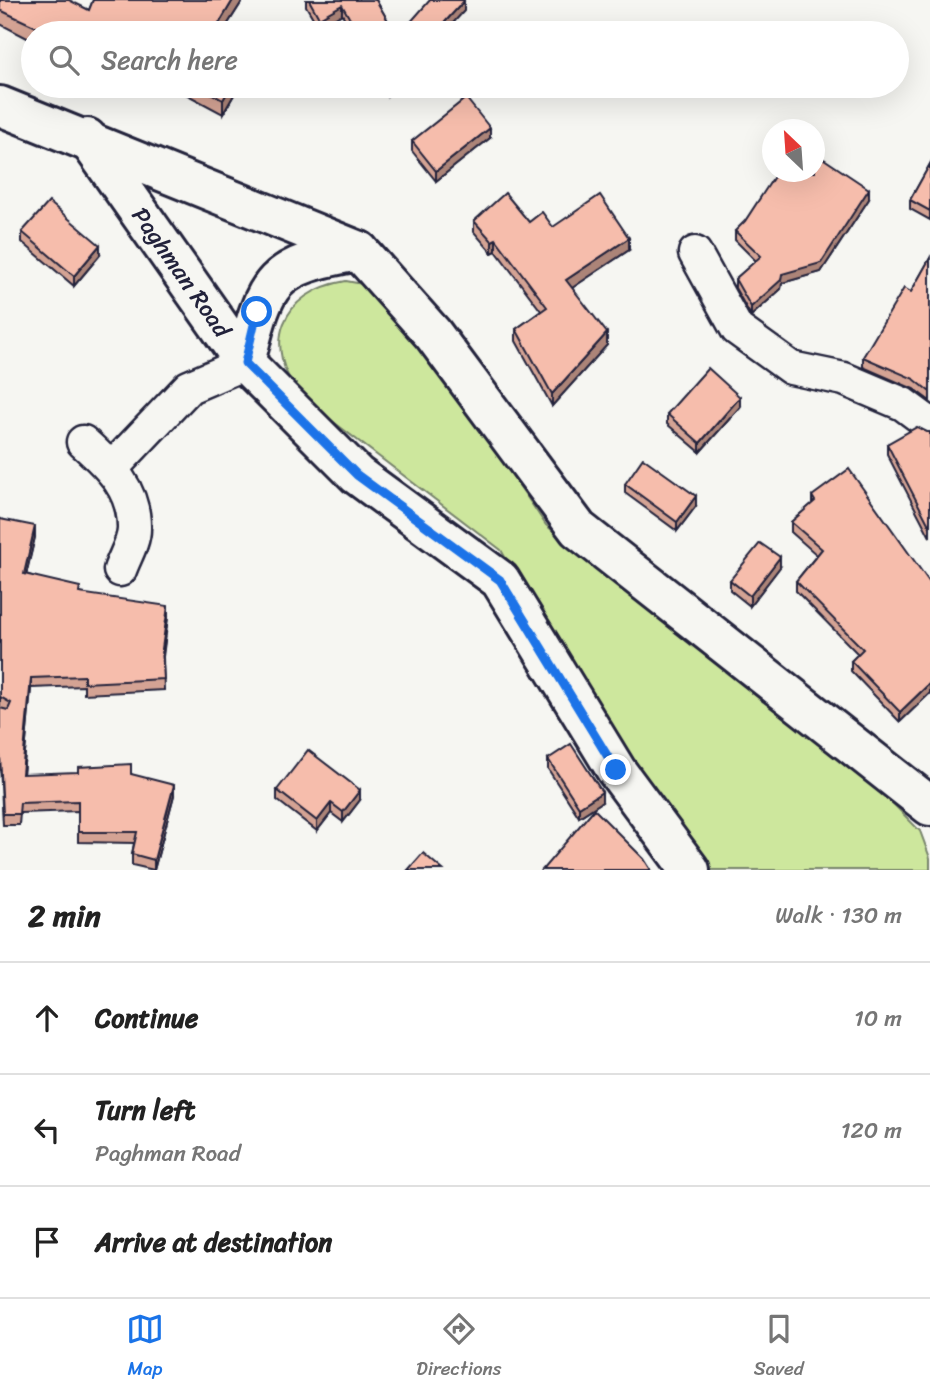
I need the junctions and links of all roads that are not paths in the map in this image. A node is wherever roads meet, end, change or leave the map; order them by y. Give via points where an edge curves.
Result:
1 (0, 106) edge
2 (87, 138) junction
3 (359, 251) junction
4 (695, 254) dead end
5 (245, 363) junction
6 (930, 425) edge
7 (83, 442) dead end
8 (112, 468) junction
9 (120, 570) dead end
10 (930, 806) edge
11 (690, 870) edge

1 - 2 main road
2 - 3 main road
2 - 5 main road, Paghman Road
3 - 5 main road via 317,258 275,279 257,312
3 - 10 main road via 433,334 578,528
4 - 6 street via 737,329 791,368 844,379 902,404
5 - 8 street via 189,387
5 - 11 main road, Paghman Road via 357,475 500,580 616,770
7 - 8 street
8 - 9 street via 128,494 134,530

